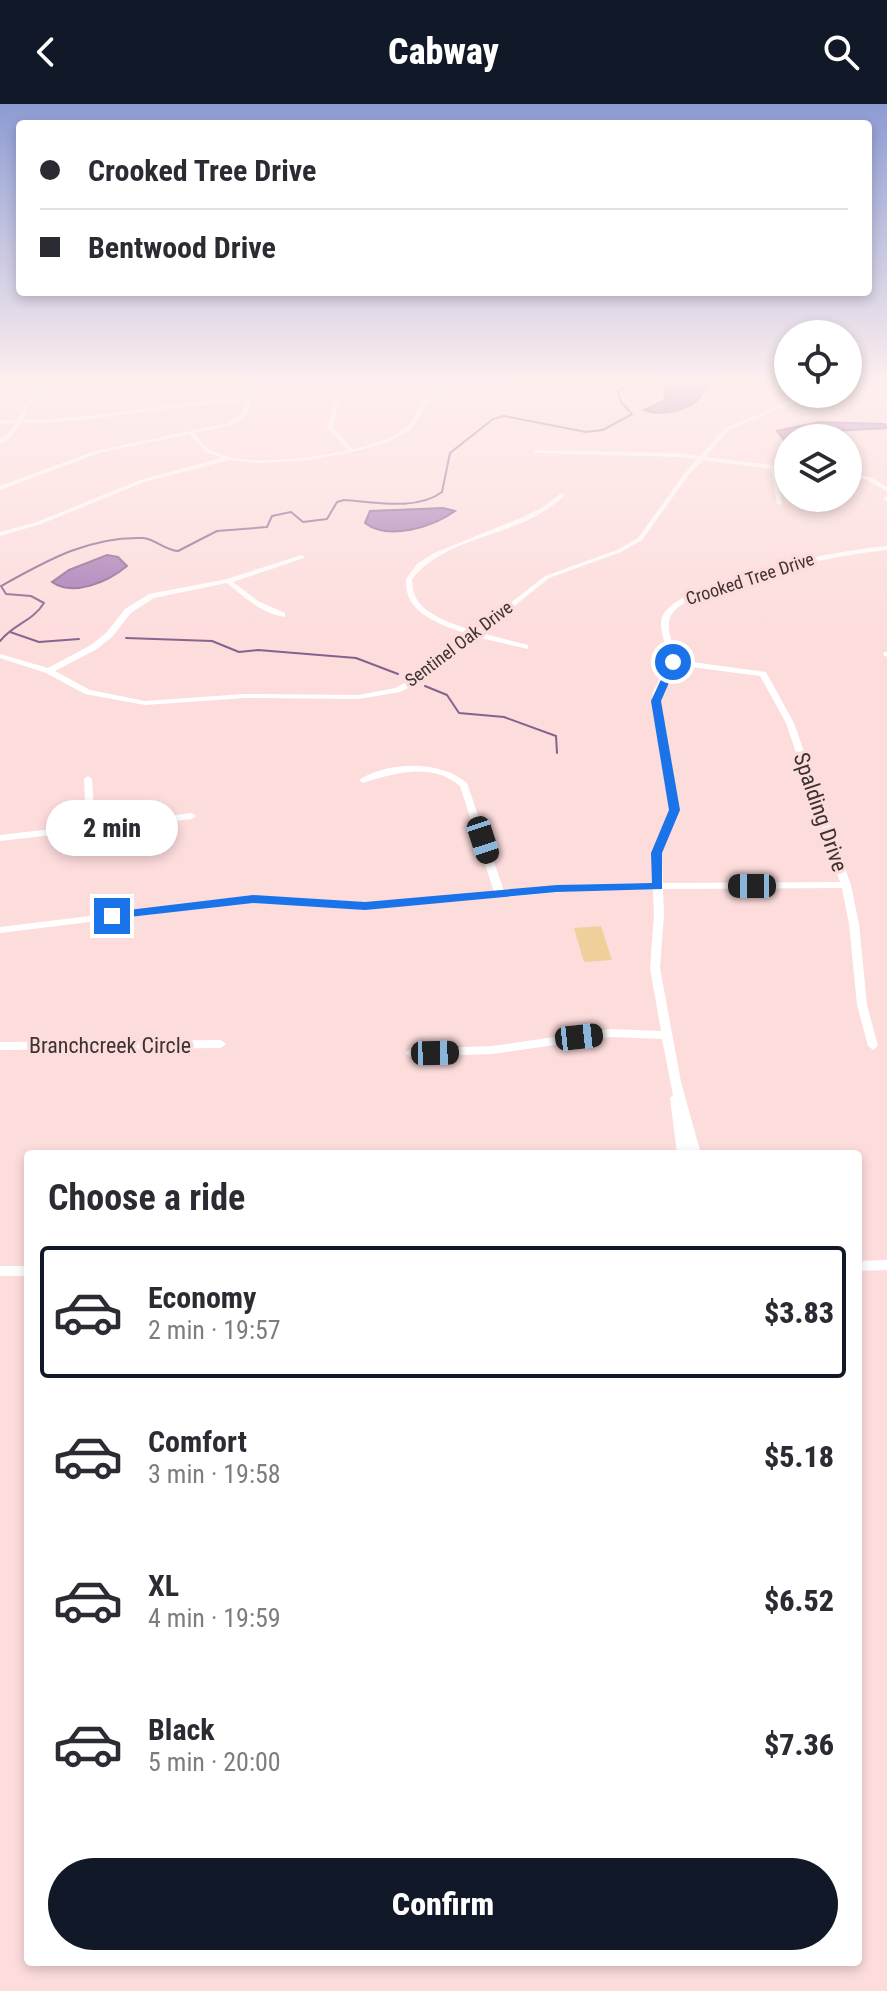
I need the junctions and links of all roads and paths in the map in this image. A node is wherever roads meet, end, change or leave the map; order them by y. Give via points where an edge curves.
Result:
1 (51, 469) edge
2 (187, 469) edge
3 (692, 469) edge
4 (862, 477) edge
5 (0, 488) edge
6 (887, 490) edge
7 (562, 495) dead end
8 (0, 534) edge
9 (887, 548) edge
10 (302, 557) dead end
11 (228, 581) junction
12 (282, 615) dead end
13 (476, 633) junction
14 (525, 647) dead end
15 (0, 656) edge
16 (673, 662) junction
17 (49, 671) junction
18 (88, 779) dead end
19 (363, 780) dead end
20 (192, 816) dead end
21 (91, 827) junction
22 (0, 838) edge
23 (846, 885) junction
24 (658, 886) junction
25 (500, 894) junction
26 (0, 930) edge
27 (666, 1035) junction
28 (221, 1044) dead end
29 (0, 1046) edge
30 (873, 1046) dead end
31 (411, 1053) dead end
32 (675, 1082) junction
33 (683, 1150) edge
34 (694, 1150) edge
35 (887, 1265) edge
36 (862, 1266) edge
37 (0, 1271) edge
38 (24, 1271) edge

1 - 5 street
2 - 8 street
3 - 13 street, Sentinel Oak Drive via 640,539 554,572
4 - 6 street
7 - 13 street via 530,518 432,556 411,575 408,591 420,608
9 - 16 street, Crooked Tree Drive via 835,552 688,598 671,609 665,621
10 - 11 street
11 - 12 street via 255,603
11 - 17 street via 141,601 101,642
13 - 14 street
13 - 17 street, Sentinel Oak Drive via 410,684 369,696 134,702 88,692
15 - 17 street, Sentinel Oak Drive
16 - 23 street, Spalding Drive via 758,672 768,680 790,723
16 - 24 street via 656,701 675,810 657,853
18 - 21 street
19 - 25 street via 428,769 458,778
20 - 21 street
21 - 22 street
23 - 24 street
23 - 30 street, Spalding Drive via 862,1005
24 - 25 street
24 - 27 street via 655,968
25 - 26 street via 365,906 253,899
27 - 31 street via 611,1033 492,1050
27 - 32 street
28 - 29 street, Branchcreek Circle
32 - 33 street
32 - 34 street
35 - 36 street
37 - 38 street

